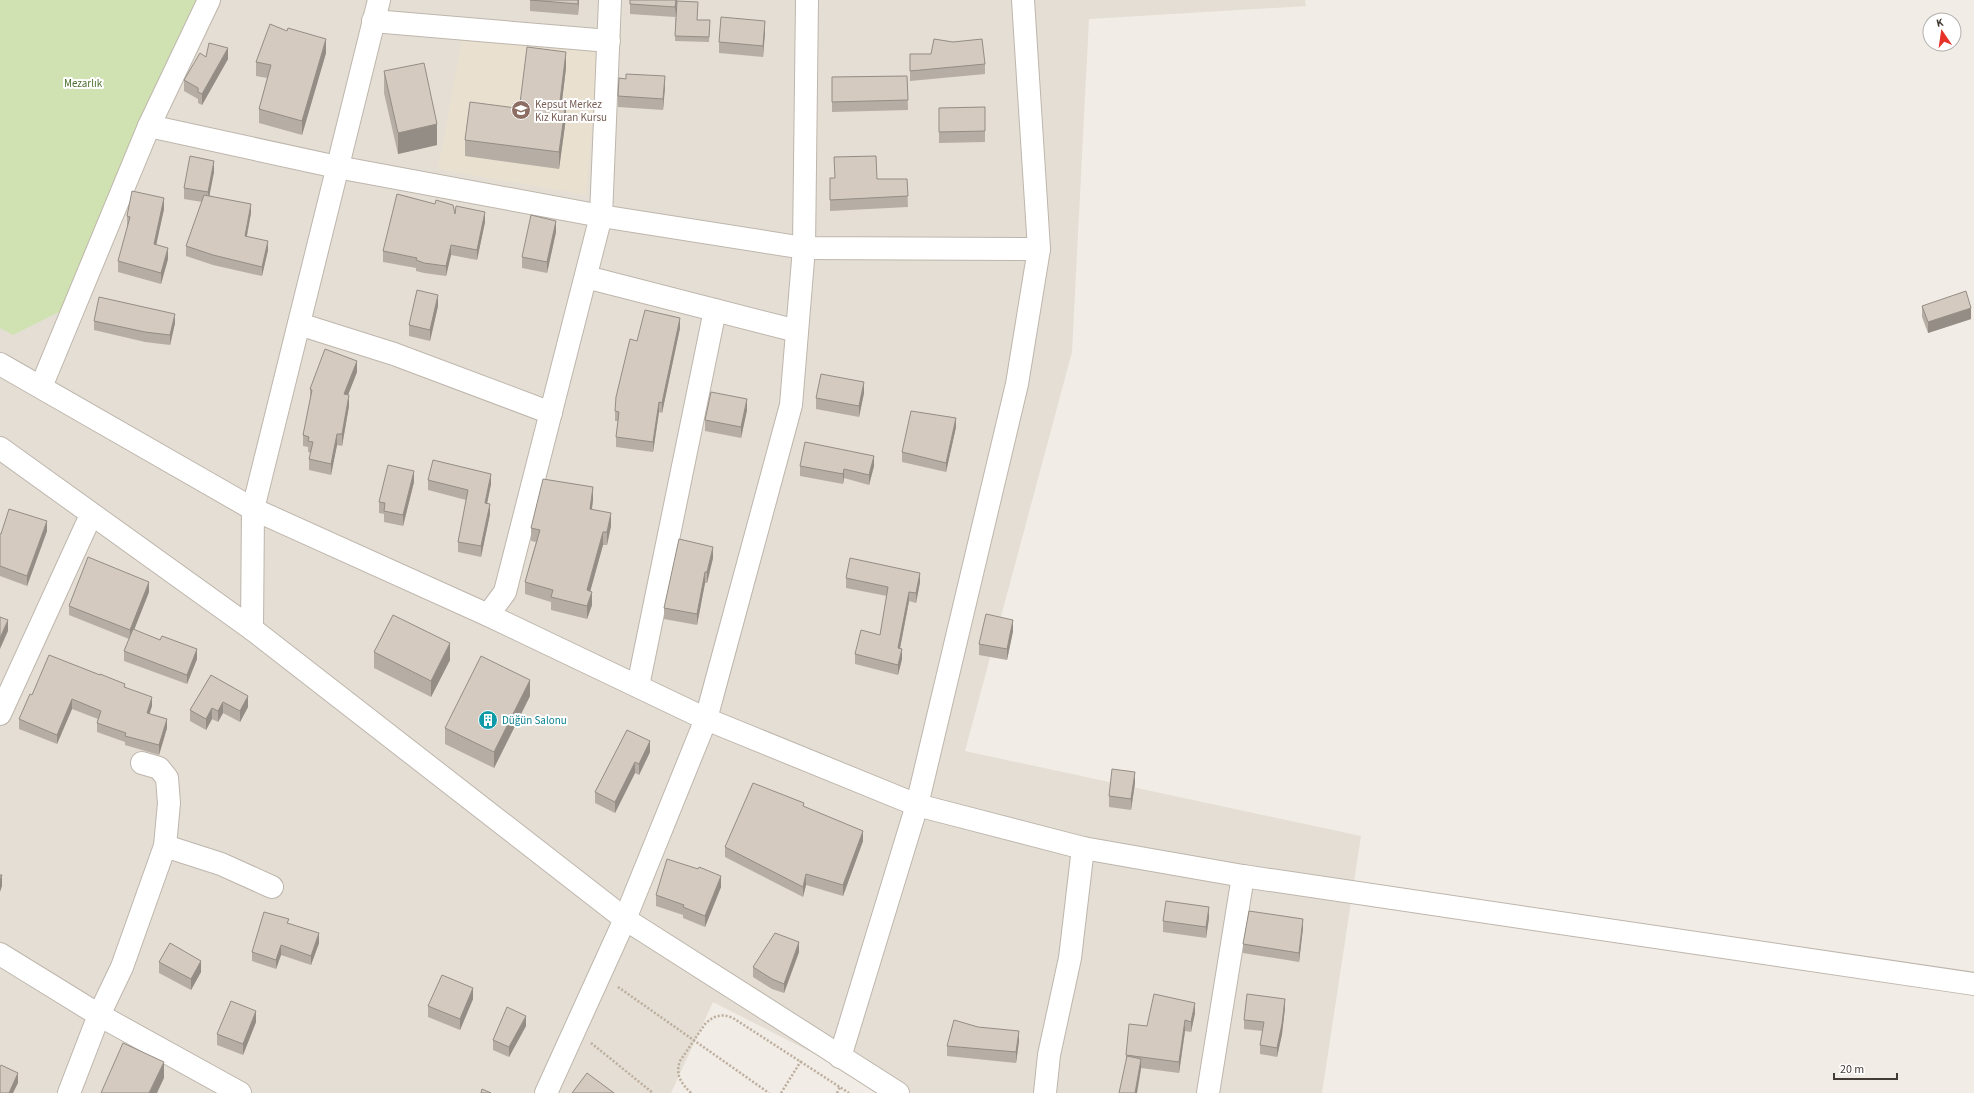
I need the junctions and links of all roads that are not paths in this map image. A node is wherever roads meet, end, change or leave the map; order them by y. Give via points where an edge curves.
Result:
1 (209, 0) edge
2 (378, 0) edge
3 (610, 0) edge
4 (807, 0) edge
5 (1023, 0) edge
6 (373, 21) junction
7 (609, 41) junction
8 (149, 126) junction
9 (338, 167) junction
10 (601, 216) junction
11 (804, 248) junction
12 (1039, 249) junction
13 (586, 277) junction
14 (716, 310) junction
15 (299, 324) junction
16 (797, 331) junction
17 (0, 364) edge
18 (41, 387) junction
19 (551, 413) junction
20 (0, 448) edge
21 (253, 509) junction
22 (91, 515) junction
23 (488, 615) junction
24 (252, 629) junction
25 (638, 686) junction
26 (0, 714) edge
27 (706, 719) junction
28 (142, 763) dead end
29 (917, 804) junction
30 (165, 846) junction
31 (1083, 848) junction
32 (1243, 876) junction
33 (272, 887) dead end
34 (625, 919) junction
35 (0, 954) edge
36 (1974, 984) edge
37 (99, 1015) junction
38 (840, 1057) junction
39 (69, 1093) edge
40 (240, 1093) edge
41 (546, 1093) edge
42 (898, 1093) edge
43 (1045, 1093) edge
44 (1208, 1093) edge

1 - 8 street
2 - 6 street
3 - 7 street
4 - 11 street
5 - 12 street
6 - 7 street
6 - 9 street
7 - 10 street
8 - 9 street
8 - 18 street
9 - 10 street
9 - 15 street
10 - 11 street
10 - 13 street
11 - 12 street
11 - 16 street
12 - 29 street via 1017,384
13 - 14 street
13 - 19 street
14 - 16 street
14 - 25 street
15 - 19 street via 394,354
15 - 21 street
16 - 27 street via 792,405
17 - 18 street
18 - 21 street
19 - 23 street via 505,592
20 - 22 street
21 - 23 street
21 - 24 street
22 - 24 street
22 - 26 street
23 - 25 street
24 - 34 street
25 - 27 street
27 - 29 street
27 - 34 street
28 - 30 street via 159,768 167,778 169,803
29 - 31 street
29 - 38 street
30 - 33 street via 221,864
30 - 37 street via 122,967
31 - 32 street
31 - 43 street via 1070,958 1049,1055
32 - 36 street
32 - 44 street
34 - 38 street
34 - 41 street
35 - 37 street
37 - 39 street
37 - 40 street
38 - 42 street

